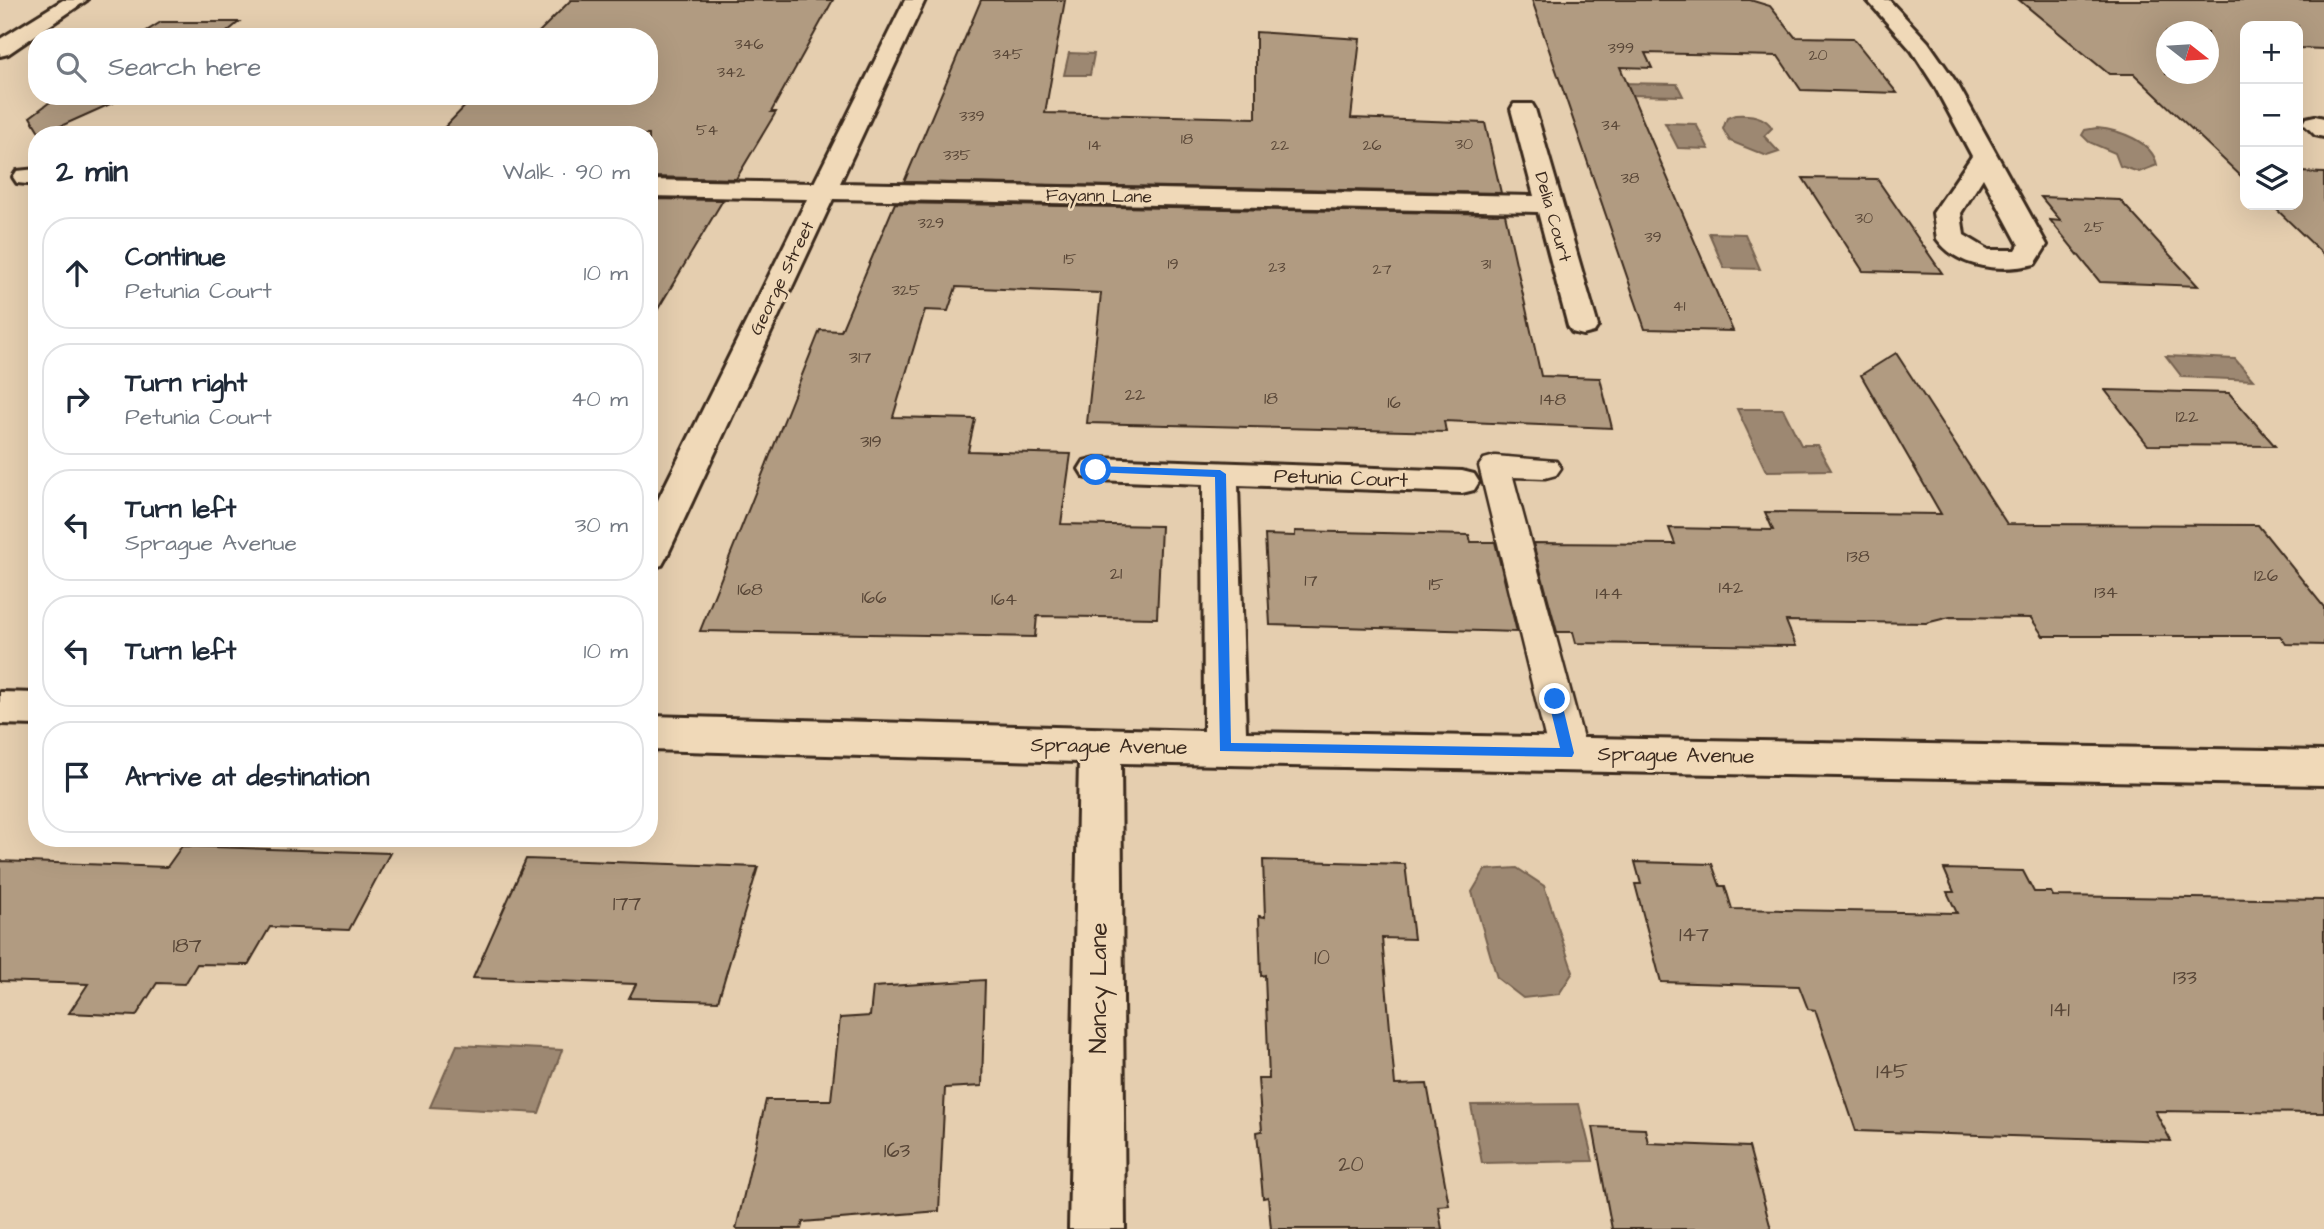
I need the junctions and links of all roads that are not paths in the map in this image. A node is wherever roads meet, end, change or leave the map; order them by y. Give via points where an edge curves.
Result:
1 (77, 0) edge
2 (915, 0) edge
3 (1877, 0) edge
4 (33, 28) edge
5 (28, 31) edge
6 (0, 49) edge
7 (1523, 109) dead end
8 (1984, 157) dead end
9 (658, 188) edge
10 (824, 191) junction
11 (1549, 204) junction
12 (1583, 326) dead end
13 (1545, 468) dead end
14 (1096, 470) dead end
15 (1220, 474) junction
16 (1462, 482) dead end
17 (658, 537) edge
18 (0, 708) edge
19 (28, 709) edge
20 (658, 733) edge
21 (1100, 746) junction
22 (1225, 748) junction
23 (1568, 753) junction
24 (2324, 768) edge
25 (1097, 1229) edge

1 - 4 street
2 - 10 street, George Street
3 - 8 street via 1932,65
5 - 6 street
7 - 11 street, Delia Court
9 - 10 street, Fayann Lane
10 - 11 street, Fayann Lane
10 - 17 street, George Street
11 - 12 street, Delia Court
13 - 23 lane via 1495,466
14 - 15 street, Petunia Court
15 - 16 street, Petunia Court
15 - 22 street
18 - 19 street
20 - 21 street, Sprague Avenue
21 - 22 street, Sprague Avenue
21 - 25 street, Nancy Lane
22 - 23 street, Sprague Avenue
23 - 24 street, Sprague Avenue

